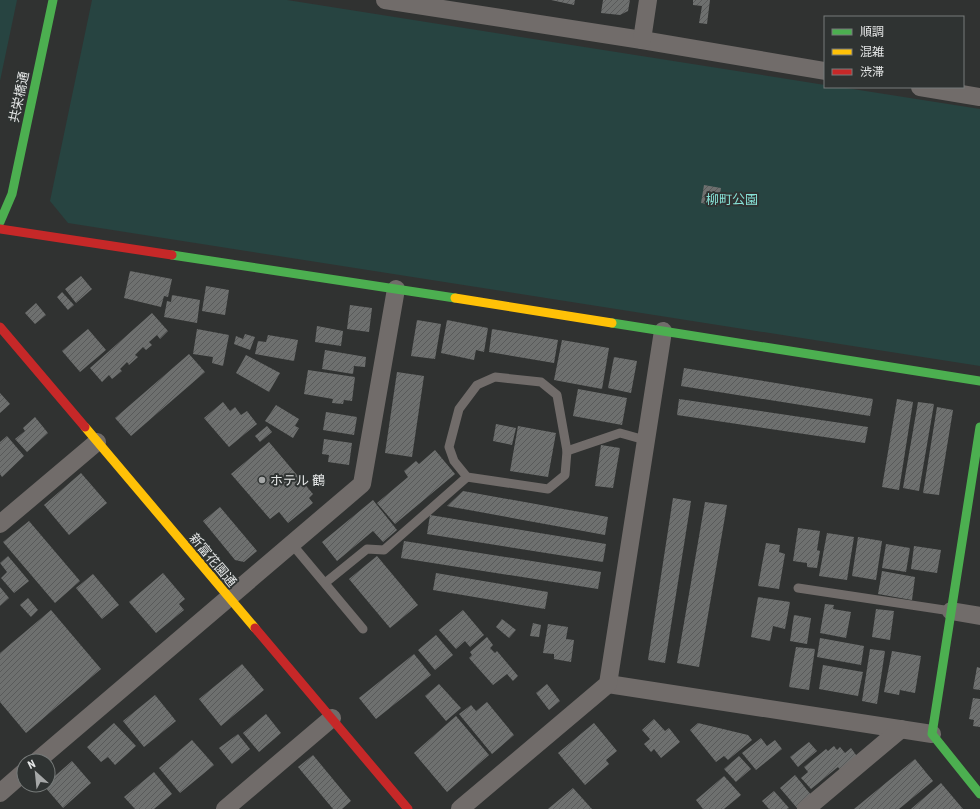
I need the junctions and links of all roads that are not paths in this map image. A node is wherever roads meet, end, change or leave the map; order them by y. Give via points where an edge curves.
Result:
1 (53, 0) edge
2 (385, 0) edge
3 (648, 0) edge
4 (642, 40) junction
5 (824, 71) edge
6 (926, 88) edge
7 (980, 97) edge
8 (0, 222) edge
9 (0, 229) edge
10 (396, 289) junction
11 (0, 327) edge
12 (662, 331) junction
13 (980, 381) edge
14 (980, 427) edge
15 (645, 440) junction
16 (98, 442) junction
17 (567, 451) junction
18 (467, 477) junction
19 (969, 496) junction
20 (980, 498) edge
21 (0, 524) edge
22 (291, 543) junction
23 (325, 583) junction
24 (798, 588) dead end
25 (228, 597) junction
26 (951, 612) junction
27 (980, 616) edge
28 (363, 629) dead end
29 (608, 684) junction
30 (332, 718) junction
31 (901, 729) junction
32 (932, 734) junction
33 (46, 753) edge
34 (16, 779) edge
35 (0, 793) edge
36 (980, 794) edge
37 (225, 809) edge
38 (408, 809) edge
39 (460, 809) edge
40 (806, 809) edge

1 - 8 street, 共栄橋通 via 12,194
2 - 4 street
3 - 4 street
4 - 5 street
6 - 7 street
9 - 10 street
10 - 12 street
10 - 22 street via 362,484
11 - 16 street, 新富花園通
12 - 13 street
12 - 15 street
14 - 19 street
15 - 17 lane via 620,433
15 - 29 street
16 - 21 street
16 - 25 street, 新富花園通
17 - 18 lane via 565,475 548,489
17 - 18 lane via 557,395 541,382 495,377 477,385 459,409 449,447 454,461
18 - 23 lane via 384,550 367,549
19 - 20 lane
19 - 26 street
22 - 23 lane
22 - 25 street
23 - 28 lane
24 - 26 lane
25 - 30 street, 新富花園通
25 - 33 street
26 - 27 street
26 - 32 street
29 - 31 street
29 - 39 street
30 - 37 street
30 - 38 street, 新富花園通
31 - 32 street
31 - 40 street
32 - 36 street
34 - 35 street

